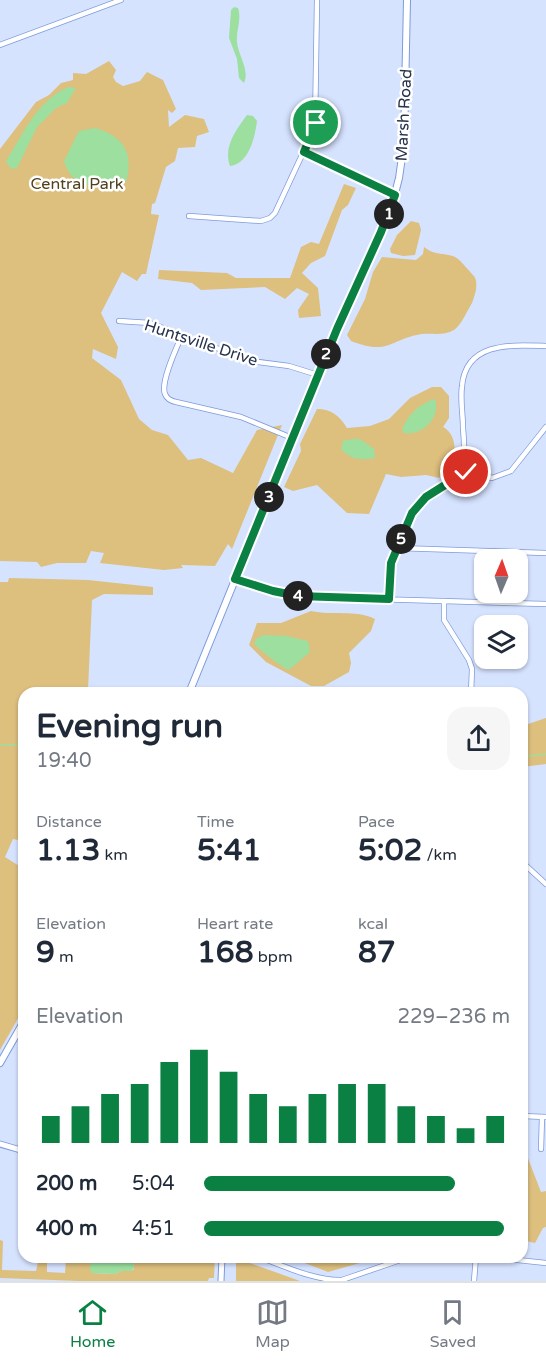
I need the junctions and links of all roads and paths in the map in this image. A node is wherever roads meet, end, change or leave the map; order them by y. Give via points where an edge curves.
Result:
1 (121, 0) edge
2 (317, 0) edge
3 (407, 0) edge
4 (0, 45) edge
5 (304, 152) junction
6 (395, 195) junction
7 (189, 216) dead end
8 (119, 321) dead end
9 (182, 335) junction
10 (546, 346) edge
11 (318, 375) junction
12 (546, 427) edge
13 (292, 438) junction
14 (459, 470) junction
15 (398, 548) junction
16 (546, 553) edge
17 (235, 579) junction
18 (389, 599) junction
19 (444, 601) junction
20 (546, 604) edge
21 (191, 687) edge
22 (471, 687) edge
23 (528, 868) edge
24 (546, 884) edge
25 (18, 1032) edge
26 (0, 1064) edge
27 (528, 1116) edge
28 (544, 1117) edge
29 (0, 1144) edge
30 (18, 1149) edge
31 (541, 1149) dead end
32 (528, 1261) edge
33 (222, 1263) edge
34 (275, 1263) edge
35 (392, 1263) edge
36 (476, 1263) edge
37 (546, 1263) edge
38 (221, 1281) edge
39 (474, 1281) edge

1 - 4 street
2 - 5 street via 316,118
3 - 6 main road, Marsh Road via 404,143
5 - 6 street
5 - 7 street via 275,213 268,219
6 - 11 main road, Marsh Road
8 - 9 street, Huntsville Drive via 150,323
9 - 11 street, Huntsville Drive via 251,361
9 - 13 street via 165,382 167,398 241,417
10 - 14 street via 501,346 477,357 467,370 462,382 464,453
11 - 13 main road, Marsh Road
12 - 14 street via 511,471 492,478
13 - 17 main road, Marsh Road
14 - 15 street via 419,504
15 - 16 street
15 - 18 street via 391,568
17 - 18 street via 298,596
17 - 21 main road, Marsh Road
18 - 19 street
19 - 20 street
19 - 22 street via 446,623 470,660
23 - 24 street
25 - 26 main road
27 - 28 street
28 - 31 street
29 - 30 street
32 - 37 street
33 - 38 street
34 - 35 street via 332,1281
36 - 39 street

